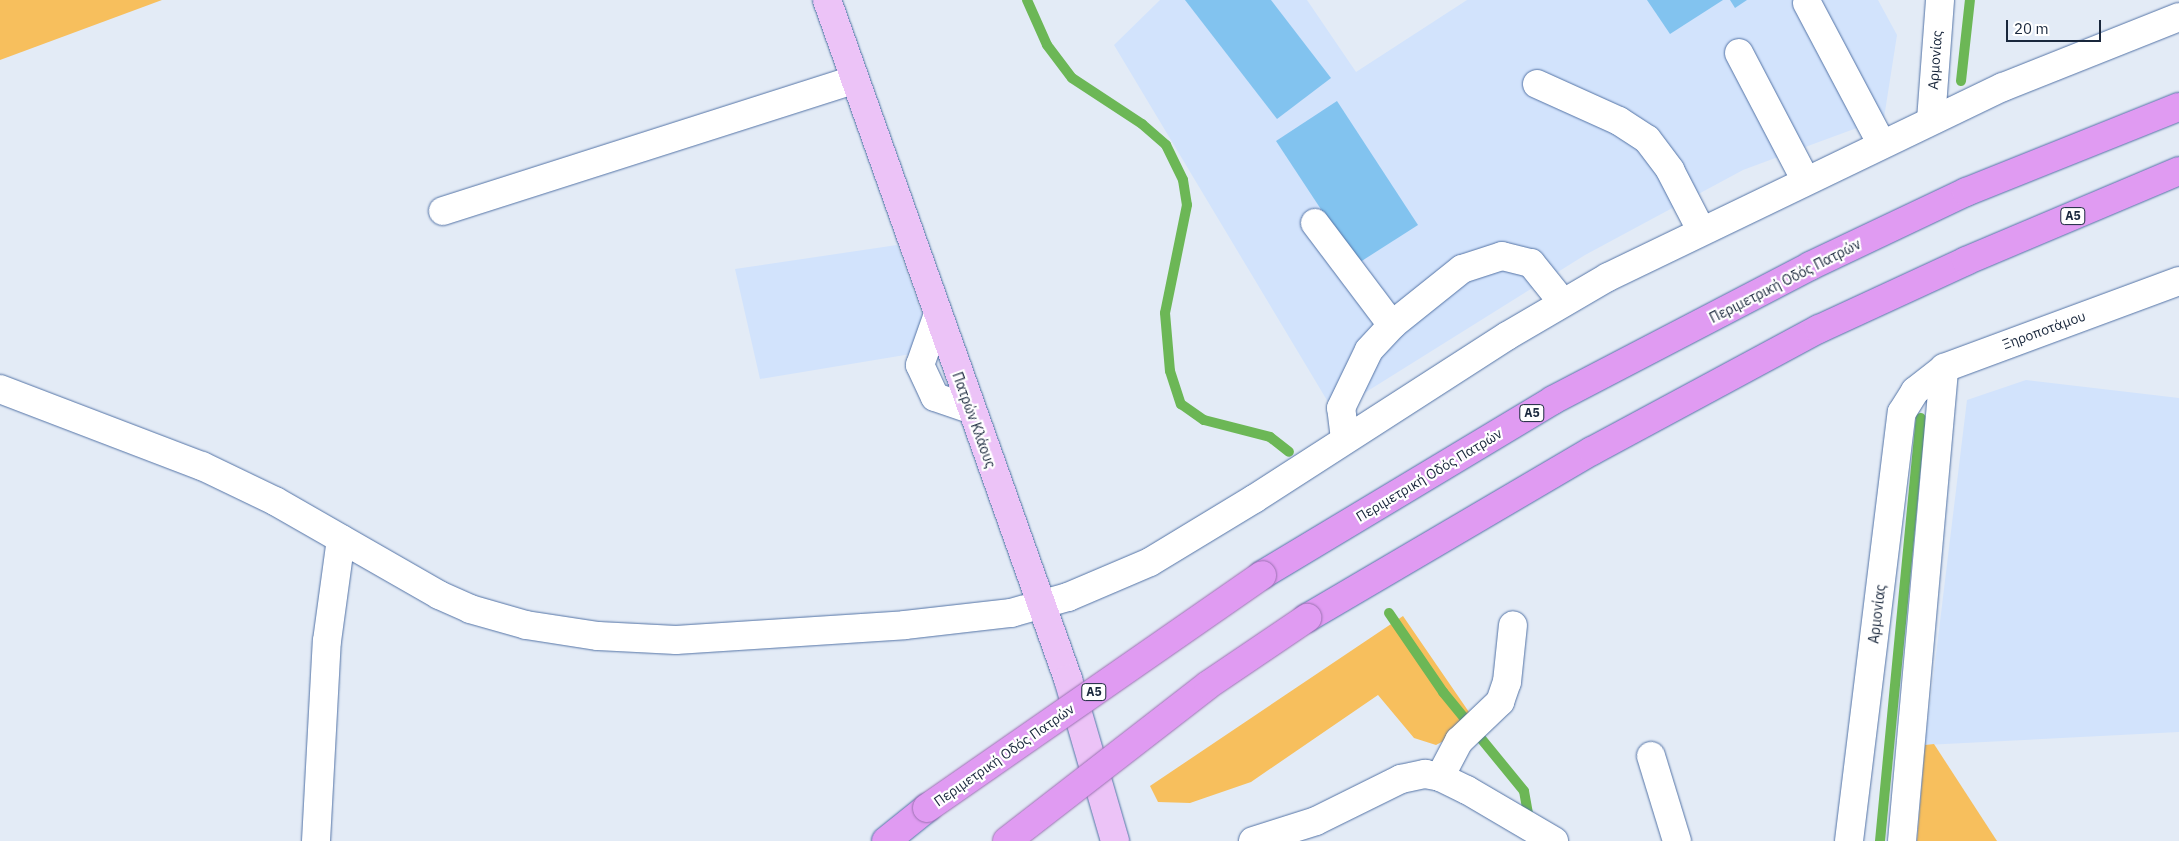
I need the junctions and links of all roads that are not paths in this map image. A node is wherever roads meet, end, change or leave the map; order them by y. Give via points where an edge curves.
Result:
1 (827, 0) edge
2 (1940, 0) edge
3 (1807, 3) dead end
4 (2179, 17) edge
5 (1739, 53) dead end
6 (853, 80) junction
7 (1537, 84) dead end
8 (2179, 107) edge
9 (1930, 120) junction
10 (1881, 143) junction
11 (2179, 171) edge
12 (1805, 179) junction
13 (443, 211) dead end
14 (1315, 224) dead end
15 (1701, 230) junction
16 (2179, 281) edge
17 (1563, 302) junction
18 (1392, 325) junction
19 (1944, 368) junction
20 (0, 389) edge
21 (1915, 391) joint
22 (1345, 438) junction
23 (341, 539) junction
24 (1042, 605) junction
25 (1512, 625) dead end
26 (1651, 756) dead end
27 (1440, 777) junction
28 (316, 841) edge
29 (886, 841) edge
30 (1007, 841) edge
31 (1115, 841) edge
32 (1253, 841) edge
33 (1554, 841) edge
34 (1677, 841) edge
35 (1849, 841) edge
36 (1902, 841) edge

1 - 6 main road, Πατρών Κλάους
2 - 9 street, Αρμονίας
3 - 10 street
4 - 9 street via 2003,87
5 - 12 street
6 - 13 street
6 - 24 main road, Πατρών Κλάους
7 - 15 street via 1619,121 1647,139 1670,170
8 - 29 highway, Περιμετρική Οδός Πατρών / Α5, bridge via 1966,192 1810,266 1553,400 1262,575 927,808
9 - 10 street
10 - 12 street
11 - 30 highway, Α5, bridge via 1966,261 1819,330 1592,451 1307,618 1208,685
12 - 15 street
14 - 18 street
15 - 17 street
16 - 19 street, Ξηροποτάμου
17 - 18 street via 1531,263 1502,256 1462,269
17 - 22 street
18 - 22 street via 1369,350 1341,408
19 - 21 street, Ξηροποτάμου
19 - 36 street
20 - 23 street via 202,466 275,501
21 - 35 street, Αρμονίας via 1902,412
22 - 24 street via 1254,499 1150,562
23 - 24 street via 418,585 470,609 526,625 633,639 716,639 906,625 975,618
23 - 28 street via 327,641
24 - 31 main road, Πατρών Κλάους via 1068,679
25 - 27 street via 1504,694 1497,706 1459,741
26 - 34 street
27 - 32 street via 1425,774 1406,777 1316,821
27 - 33 street

